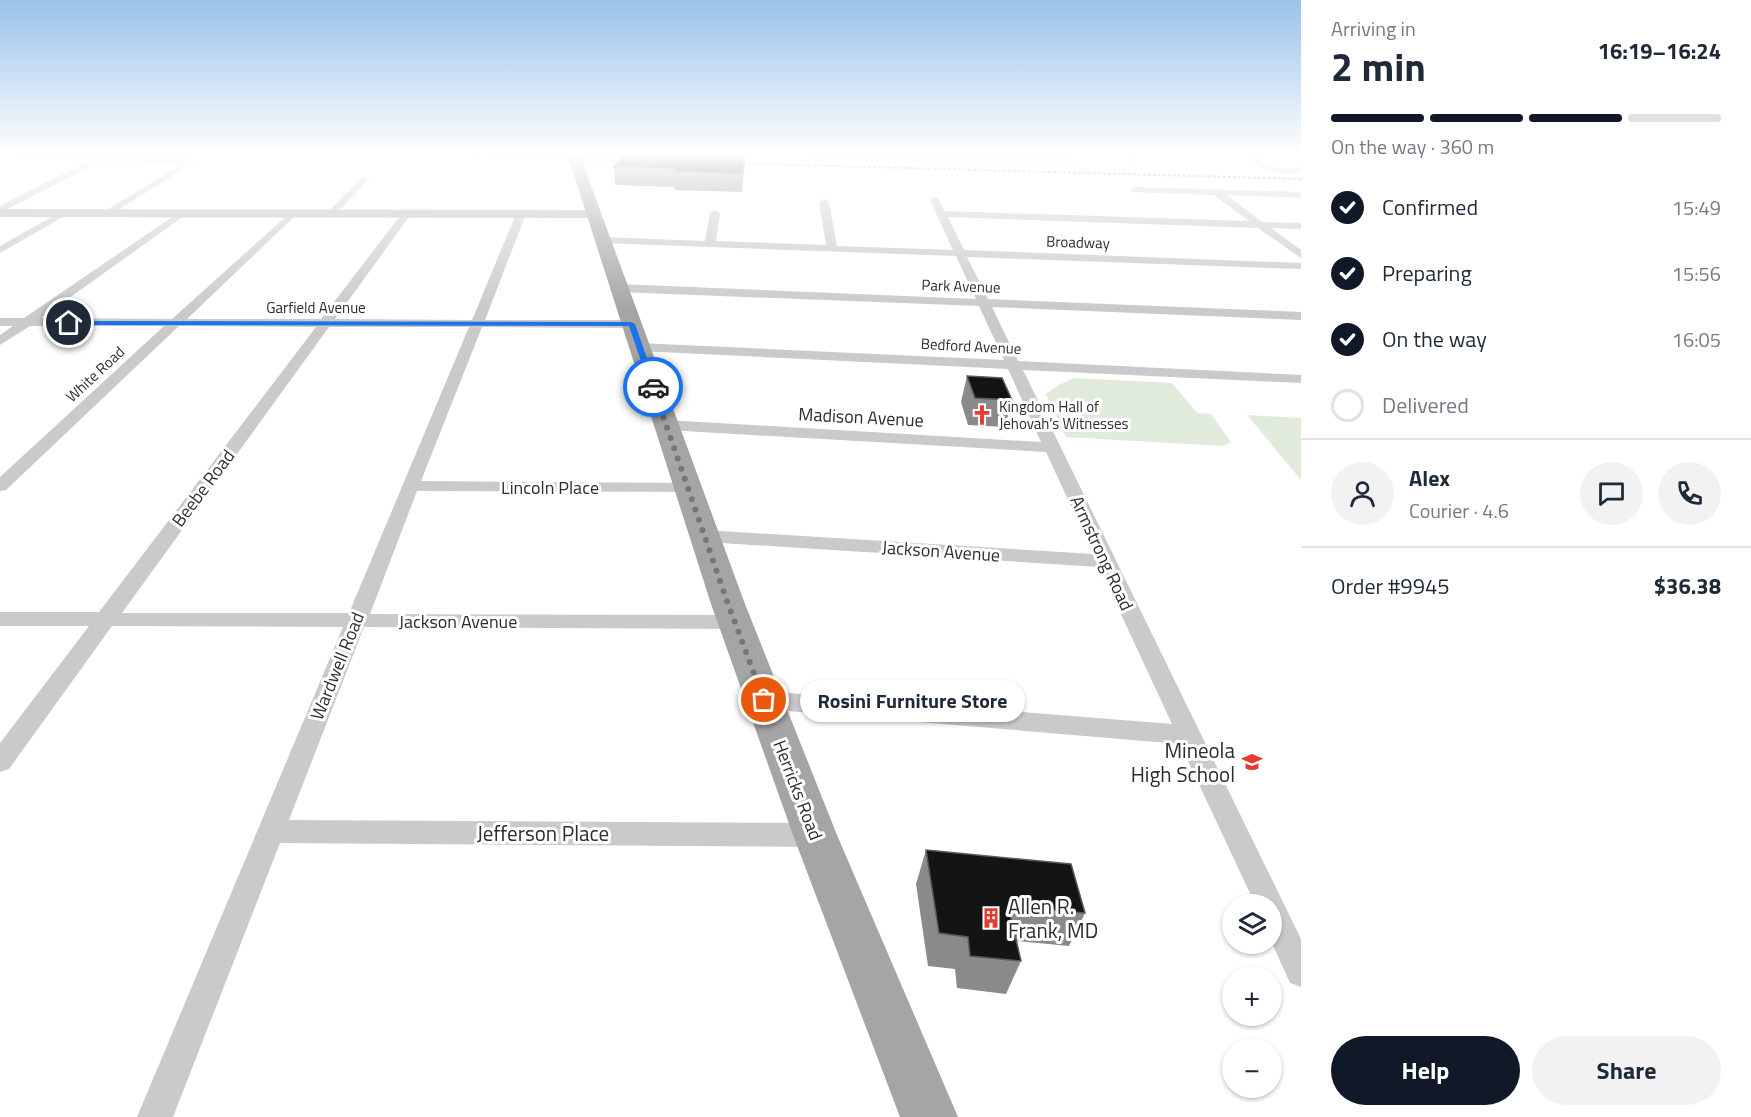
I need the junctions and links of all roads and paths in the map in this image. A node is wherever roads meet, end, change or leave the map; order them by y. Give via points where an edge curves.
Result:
1 (120, 205) edge
2 (340, 205) edge
3 (591, 205) edge
4 (825, 205) edge
5 (938, 205) edge
6 (1234, 205) edge
7 (0, 212) edge
8 (65, 213) junction
9 (107, 213) junction
10 (715, 213) dead end
11 (181, 214) junction
12 (292, 214) junction
13 (332, 214) junction
14 (406, 214) junction
15 (521, 214) junction
16 (942, 214) junction
17 (1261, 225) junction
18 (1301, 226) edge
19 (598, 227) junction
20 (710, 244) junction
21 (832, 248) junction
22 (0, 250) edge
23 (959, 253) junction
24 (1301, 255) edge
25 (1301, 266) edge
26 (619, 288) junction
27 (983, 303) junction
28 (1301, 316) edge
29 (0, 322) edge
30 (26, 322) junction
31 (175, 323) junction
32 (325, 323) junction
33 (476, 324) junction
34 (635, 336) junction
35 (0, 341) edge
36 (1013, 365) junction
37 (1301, 379) edge
38 (667, 425) junction
39 (1052, 447) junction
40 (0, 486) edge
41 (411, 486) junction
42 (689, 488) junction
43 (705, 536) junction
44 (1105, 561) junction
45 (0, 619) edge
46 (106, 620) junction
47 (355, 621) junction
48 (736, 622) junction
49 (764, 700) junction
50 (1189, 735) junction
51 (0, 762) edge
52 (271, 831) junction
53 (815, 835) junction
54 (1264, 894) edge
55 (1282, 932) edge
56 (1301, 972) edge
57 (155, 1117) edge
58 (929, 1117) edge

1 - 9 street
2 - 13 street
3 - 19 main road, Herricks Road
4 - 21 street
5 - 16 street, Armstrong Road
6 - 17 street
7 - 8 street
8 - 9 street
8 - 22 street
9 - 11 street
10 - 20 street
11 - 12 street
11 - 30 street
12 - 13 street
12 - 31 street, White Road
13 - 14 street
14 - 15 street
14 - 32 street, Beebe Road
15 - 19 street
15 - 33 street, Wardwell Road
16 - 17 street
16 - 23 street, Armstrong Road
17 - 18 street
17 - 24 street
19 - 20 street, Broadway
19 - 26 main road, Herricks Road
20 - 21 street, Broadway
21 - 23 street, Broadway
23 - 25 street, Broadway
23 - 27 street, Armstrong Road
26 - 27 street, Park Avenue
26 - 34 main road, Herricks Road
27 - 28 street, Park Avenue
27 - 36 street, Armstrong Road
29 - 30 street, Garfield Avenue
30 - 31 street, Garfield Avenue
30 - 35 street
31 - 32 street, Garfield Avenue
31 - 40 street, White Road
32 - 33 street, Garfield Avenue
32 - 46 street, Beebe Road
33 - 34 street, Garfield Avenue
33 - 41 street, Wardwell Road
34 - 36 street, Bedford Avenue
34 - 38 main road, Herricks Road
36 - 37 street, Bedford Avenue
36 - 39 street, Armstrong Road
38 - 39 street, Madison Avenue
38 - 42 main road, Herricks Road
39 - 44 street, Armstrong Road
41 - 42 street, Lincoln Place
41 - 47 street, Wardwell Road
42 - 43 main road, Herricks Road
43 - 44 street, Jackson Avenue
43 - 48 main road, Herricks Road
44 - 50 street, Armstrong Road
45 - 46 street, Jackson Avenue
46 - 47 street, Jackson Avenue
46 - 51 street, Beebe Road
47 - 48 street, Jackson Avenue
47 - 52 street, Wardwell Road
48 - 49 main road, Herricks Road
49 - 50 street
49 - 53 main road, Herricks Road
50 - 54 street, Armstrong Road
52 - 53 street, Jefferson Place
52 - 57 street, Wardwell Road
53 - 58 main road, Herricks Road
55 - 56 street

